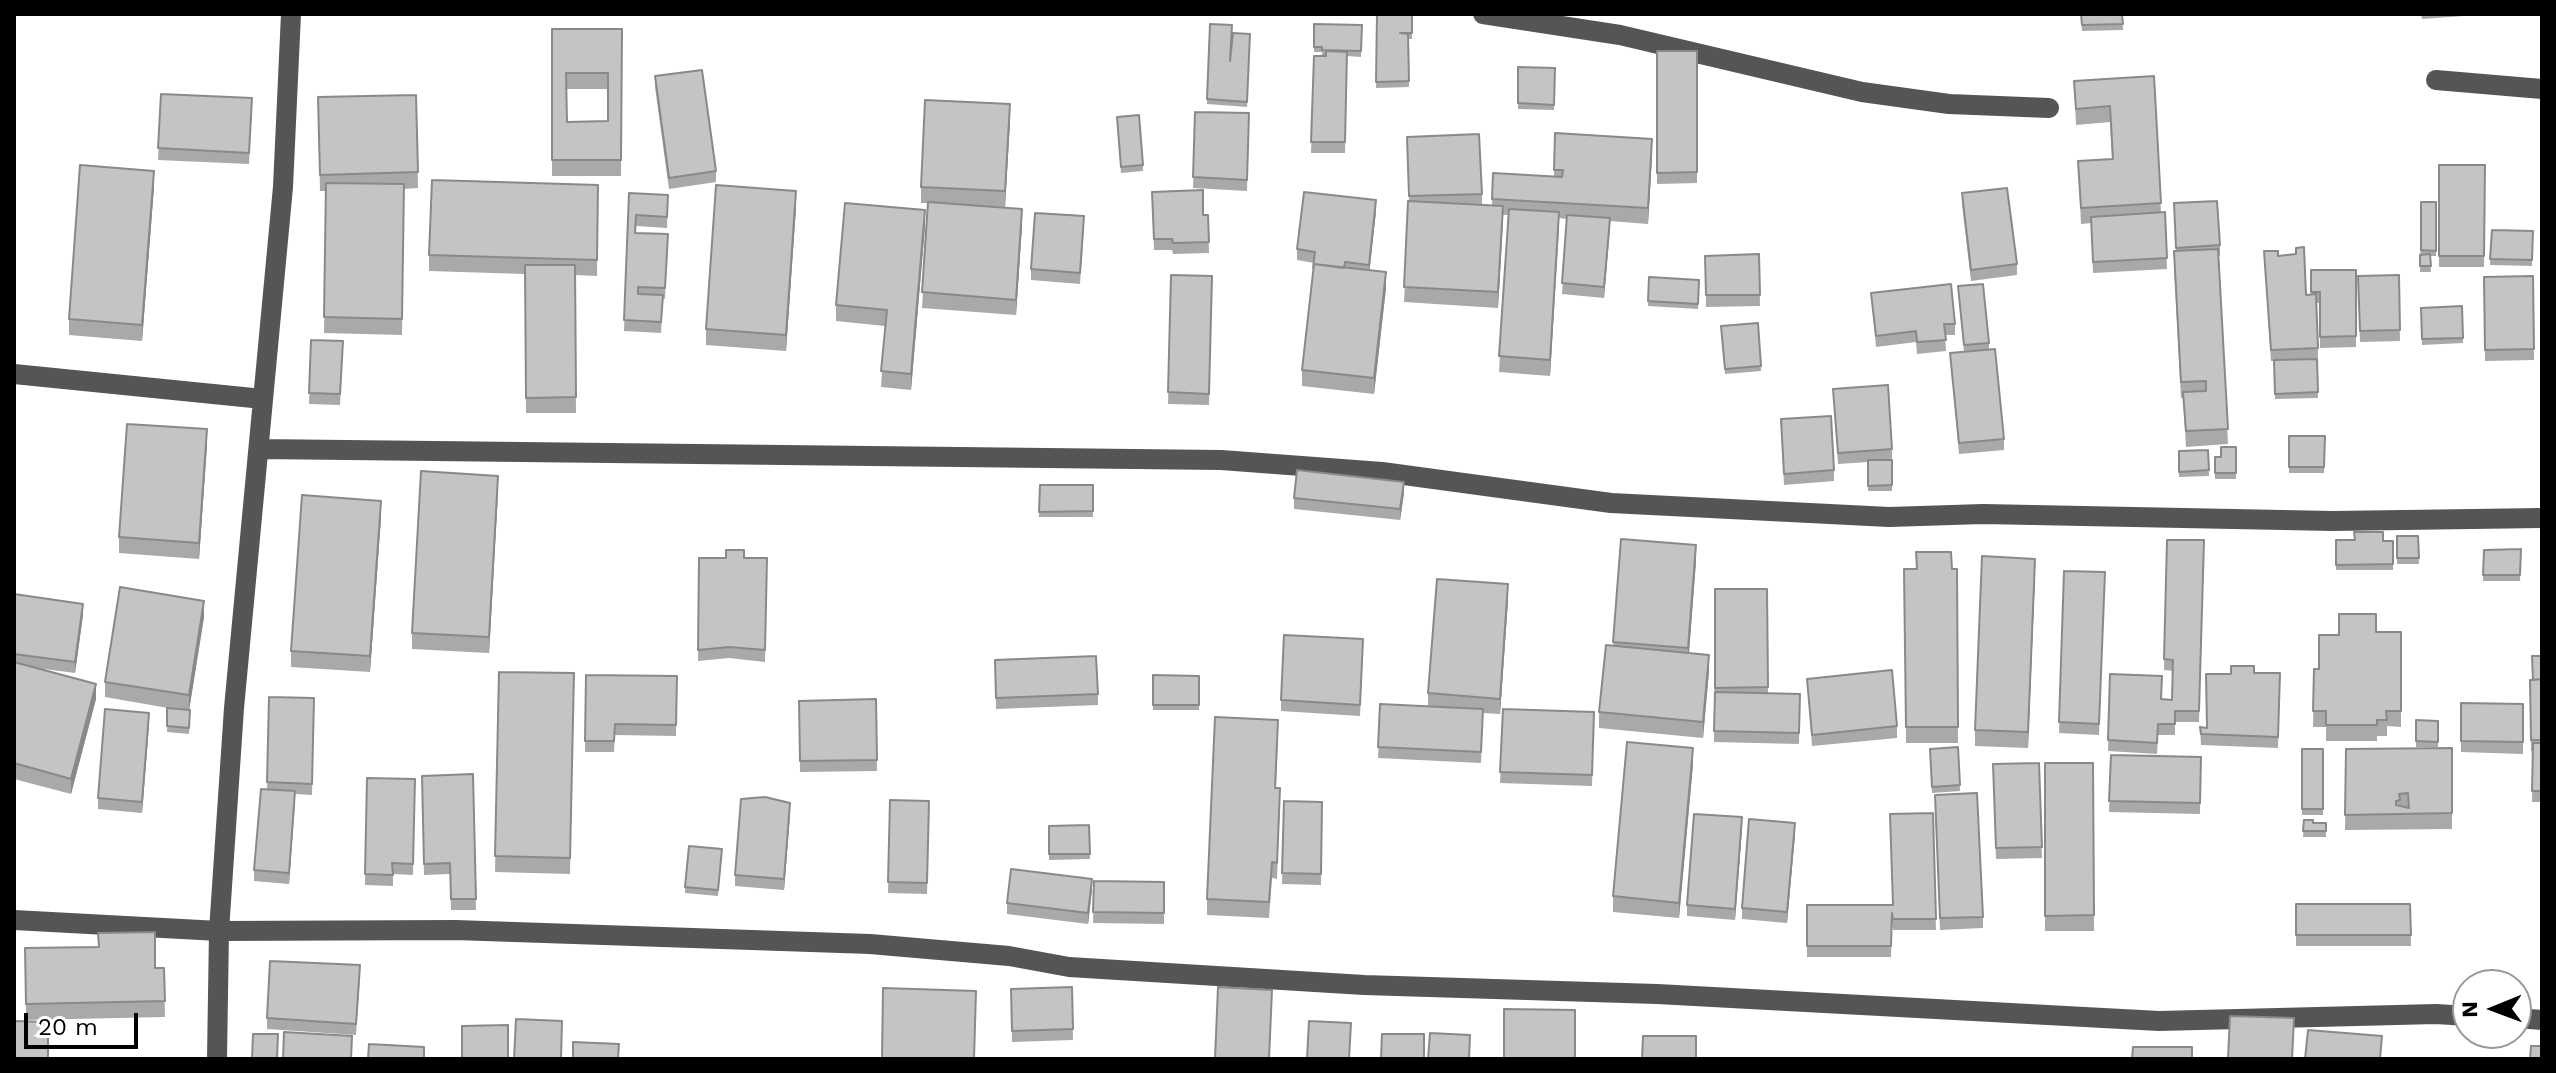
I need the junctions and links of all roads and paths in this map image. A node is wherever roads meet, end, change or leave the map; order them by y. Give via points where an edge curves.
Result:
1 (291, 14) edge
2 (1483, 14) edge
3 (2436, 80) dead end
4 (2542, 89) edge
5 (2049, 108) dead end
6 (14, 374) edge
7 (263, 399) junction
8 (259, 449) junction
9 (2542, 518) edge
10 (14, 920) edge
11 (219, 931) junction
12 (2452, 1015) edge
13 (217, 1059) edge

1 - 7 street via 283,187
2 - 5 street via 1620,35 1862,92 1949,104
3 - 4 street
6 - 7 street
7 - 8 street
8 - 9 street via 1221,460 1382,472 1611,503 1889,517
8 - 11 street
10 - 11 street
11 - 12 street via 455,930 870,944 1009,956 1069,967 1364,985 1657,994 2159,1021
11 - 13 street

